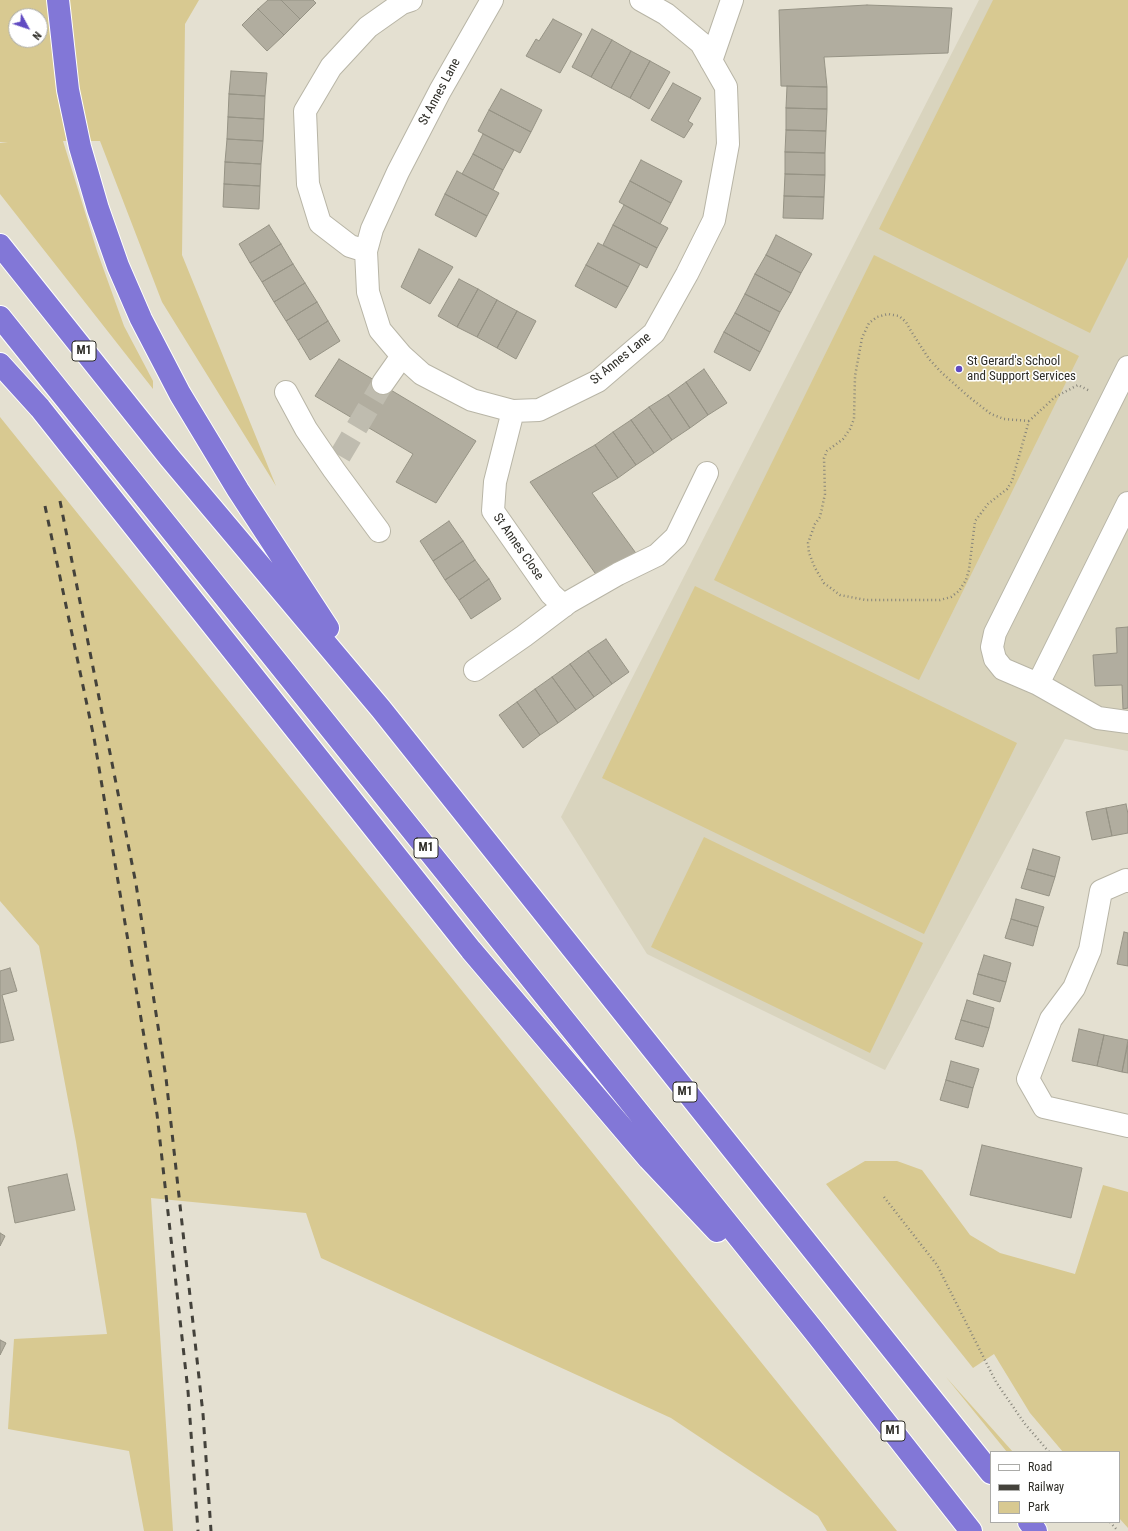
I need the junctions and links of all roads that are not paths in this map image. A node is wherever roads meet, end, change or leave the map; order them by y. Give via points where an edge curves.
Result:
1 (58, 0) edge
2 (410, 0) edge
3 (491, 0) edge
4 (732, 0) edge
5 (646, 1) edge
6 (711, 61) junction
7 (0, 245) edge
8 (366, 251) junction
9 (0, 317) edge
10 (402, 356) junction
11 (0, 364) edge
12 (1128, 367) edge
13 (383, 382) tunnel mouth
14 (286, 392) dead end
15 (513, 411) junction
16 (707, 473) dead end
17 (1128, 503) edge
18 (380, 532) dead end
19 (564, 606) junction
20 (475, 670) dead end
21 (1038, 684) junction
22 (381, 710) junction
23 (1128, 722) edge
24 (1128, 881) edge
25 (1128, 1126) edge
26 (814, 1331) junction
27 (990, 1472) edge
28 (1030, 1523) edge
29 (971, 1531) edge
30 (1036, 1531) edge

1 - 22 highway via 68,90 80,147 118,266 141,319 180,394 238,490
2 - 8 street via 368,27 331,67 305,111 308,184 320,223 350,246
3 - 8 street, St Annes Lane via 398,172 372,229
4 - 6 street
5 - 6 street, St Annes Lane via 701,43
6 - 15 street, St Annes Lane via 726,87 728,144 714,220 654,333 598,381 539,410
7 - 22 highway, M1 via 169,457
8 - 10 street, St Annes Lane via 368,292 380,330
9 - 26 highway, M1
10 - 13 street
10 - 15 street, St Annes Lane via 422,374 472,400
11 - 26 highway via 45,414 471,950 649,1160
12 - 21 street via 995,633 992,647 995,659 1003,669
14 - 18 street via 306,429 337,463
15 - 19 street, St Annes Close via 495,482 493,511 551,594
16 - 19 street via 676,537 657,555 618,574
17 - 21 street
19 - 20 street
21 - 23 street via 1098,718
22 - 27 highway, M1
24 - 25 street via 1101,891 1090,950 1074,988 1051,1019 1028,1079 1044,1107
26 - 29 highway, M1
28 - 30 highway

